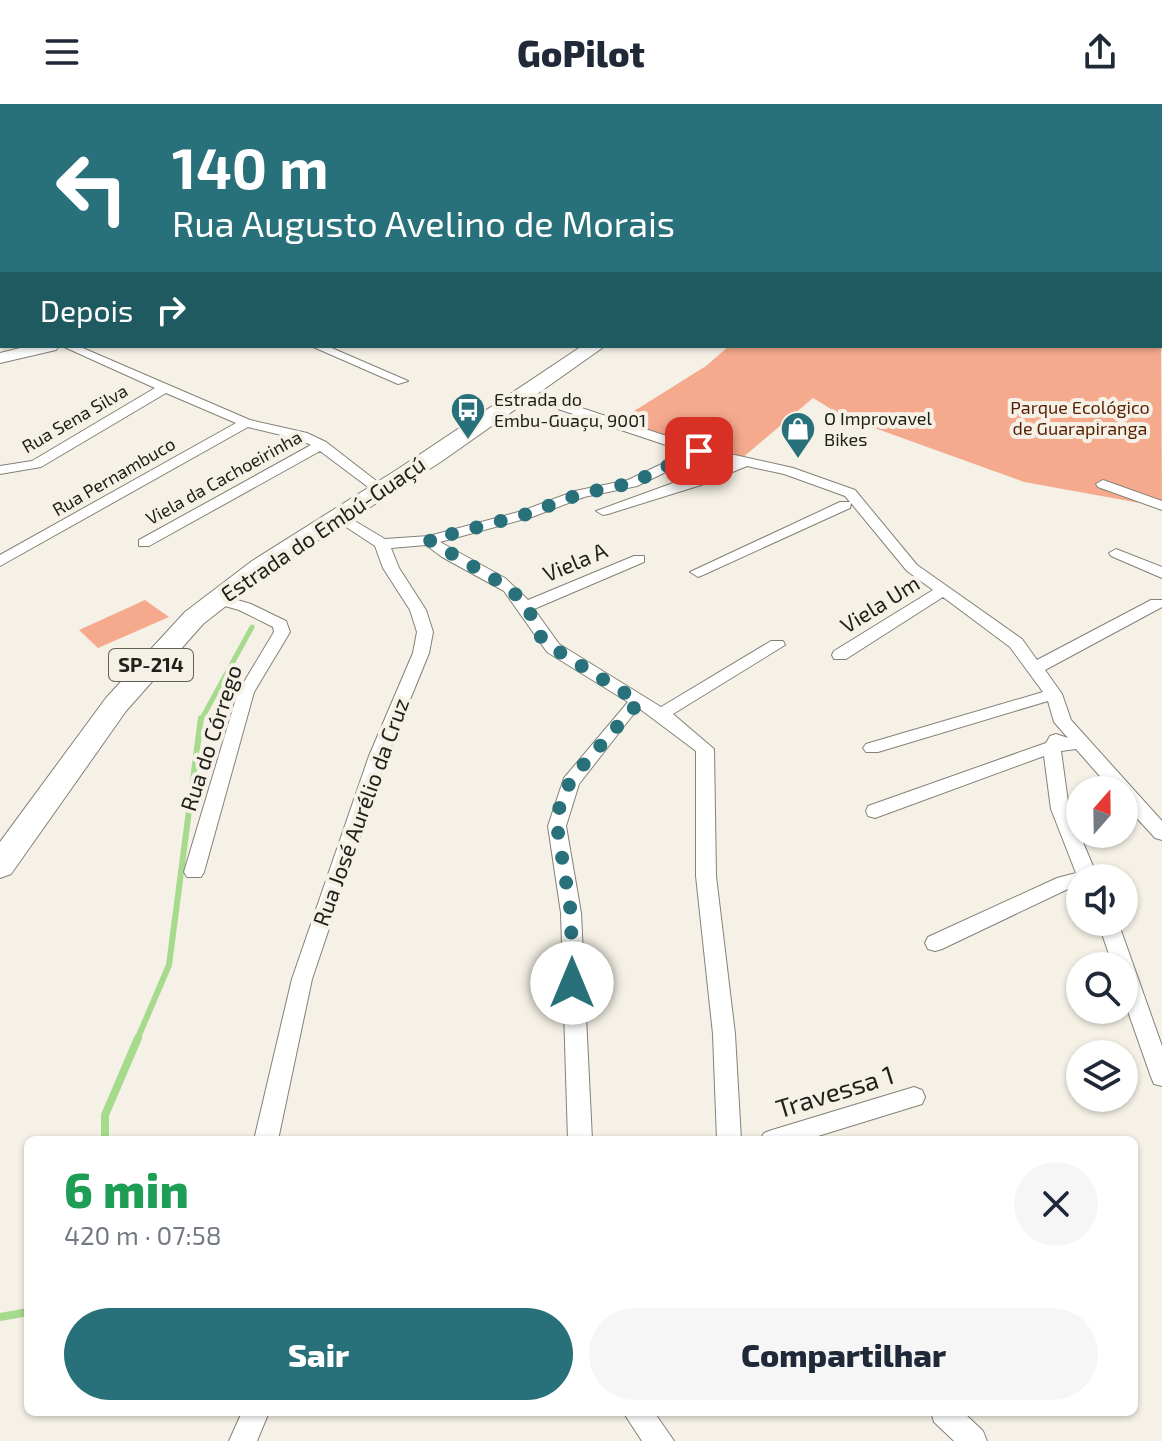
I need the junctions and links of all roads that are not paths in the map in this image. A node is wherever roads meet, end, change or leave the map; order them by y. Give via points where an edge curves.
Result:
1 (42, 348) edge
2 (73, 348) edge
3 (322, 348) edge
4 (592, 348) edge
5 (0, 358) edge
6 (402, 381) dead end
7 (165, 388) junction
8 (526, 394) junction
9 (246, 423) junction
10 (321, 445) junction
11 (699, 451) junction
12 (744, 462) junction
13 (0, 470) edge
14 (1103, 484) dead end
15 (381, 490) junction
16 (850, 502) junction
17 (1162, 506) edge
18 (603, 511) dead end
19 (338, 517) junction
20 (429, 540) junction
21 (144, 543) dead end
22 (382, 544) junction
23 (1116, 553) dead end
24 (639, 559) dead end
25 (0, 561) edge
26 (698, 572) dead end
27 (1162, 573) edge
28 (944, 590) junction
29 (217, 599) junction
30 (1157, 603) dead end
31 (527, 606) junction
32 (777, 645) dead end
33 (840, 655) dead end
34 (1035, 668) junction
35 (1054, 694) junction
36 (639, 702) junction
37 (661, 714) junction
38 (1063, 722) junction
39 (1081, 742) junction
40 (1052, 747) junction
41 (872, 748) dead end
42 (1110, 776) edge
43 (1138, 807) edge
44 (875, 811) dead end
45 (1162, 833) edge
46 (2, 860) edge
47 (1082, 864) edge
48 (194, 872) dead end
49 (1066, 883) edge
50 (935, 943) dead end
51 (1138, 1010) edge
52 (1162, 1077) edge
53 (914, 1097) dead end
54 (267, 1136) edge
55 (580, 1136) edge
56 (729, 1136) edge
57 (785, 1136) edge
58 (254, 1416) edge
59 (639, 1416) edge
60 (948, 1416) edge
61 (243, 1441) edge
62 (660, 1441) edge
63 (973, 1441) edge

1 - 5 street
2 - 7 street
3 - 6 street
4 - 8 main road, Estrada do Embú-Guaçú / SP-214
7 - 9 street
7 - 13 street, Rua Sena Silva via 36,464
8 - 11 street
8 - 15 main road, Estrada do Embú-Guaçú / SP-214
9 - 10 street
9 - 25 street, Rua Pernambuco
10 - 15 street
10 - 21 street, Viela da Cachoeirinha
11 - 12 street
11 - 20 street via 632,483
12 - 16 street via 812,478
12 - 18 street
14 - 17 street
15 - 19 main road, Estrada do Embú-Guaçú / SP-214
16 - 26 street
16 - 28 street via 912,568
19 - 22 street
19 - 29 main road, Estrada do Embú-Guaçú / SP-214
20 - 22 street
20 - 31 street via 499,581
22 - 54 street, Rua José Aurélio da Cruz via 418,610 425,632 421,653 378,756 302,979
23 - 27 street
24 - 31 street, Viela A
28 - 33 street, Viela Um
28 - 34 street via 1016,643
29 - 46 main road, Estrada do Embú-Guaçú / SP-214 via 172,640 114,709
29 - 48 street, Rua do Córrego via 280,624 282,632 246,692
30 - 34 street
31 - 36 street via 540,636 553,648
32 - 37 street
34 - 35 street
35 - 38 street
35 - 41 street
36 - 37 street
36 - 55 street via 570,782 557,826 571,913
37 - 56 street via 707,754 706,876 724,1034
38 - 39 street
38 - 40 street
39 - 40 street
39 - 42 street
40 - 44 street
40 - 47 street via 1060,809
43 - 45 street
49 - 50 street
51 - 52 street
53 - 57 street, Travessa 1
58 - 61 street
59 - 62 street
60 - 63 street

